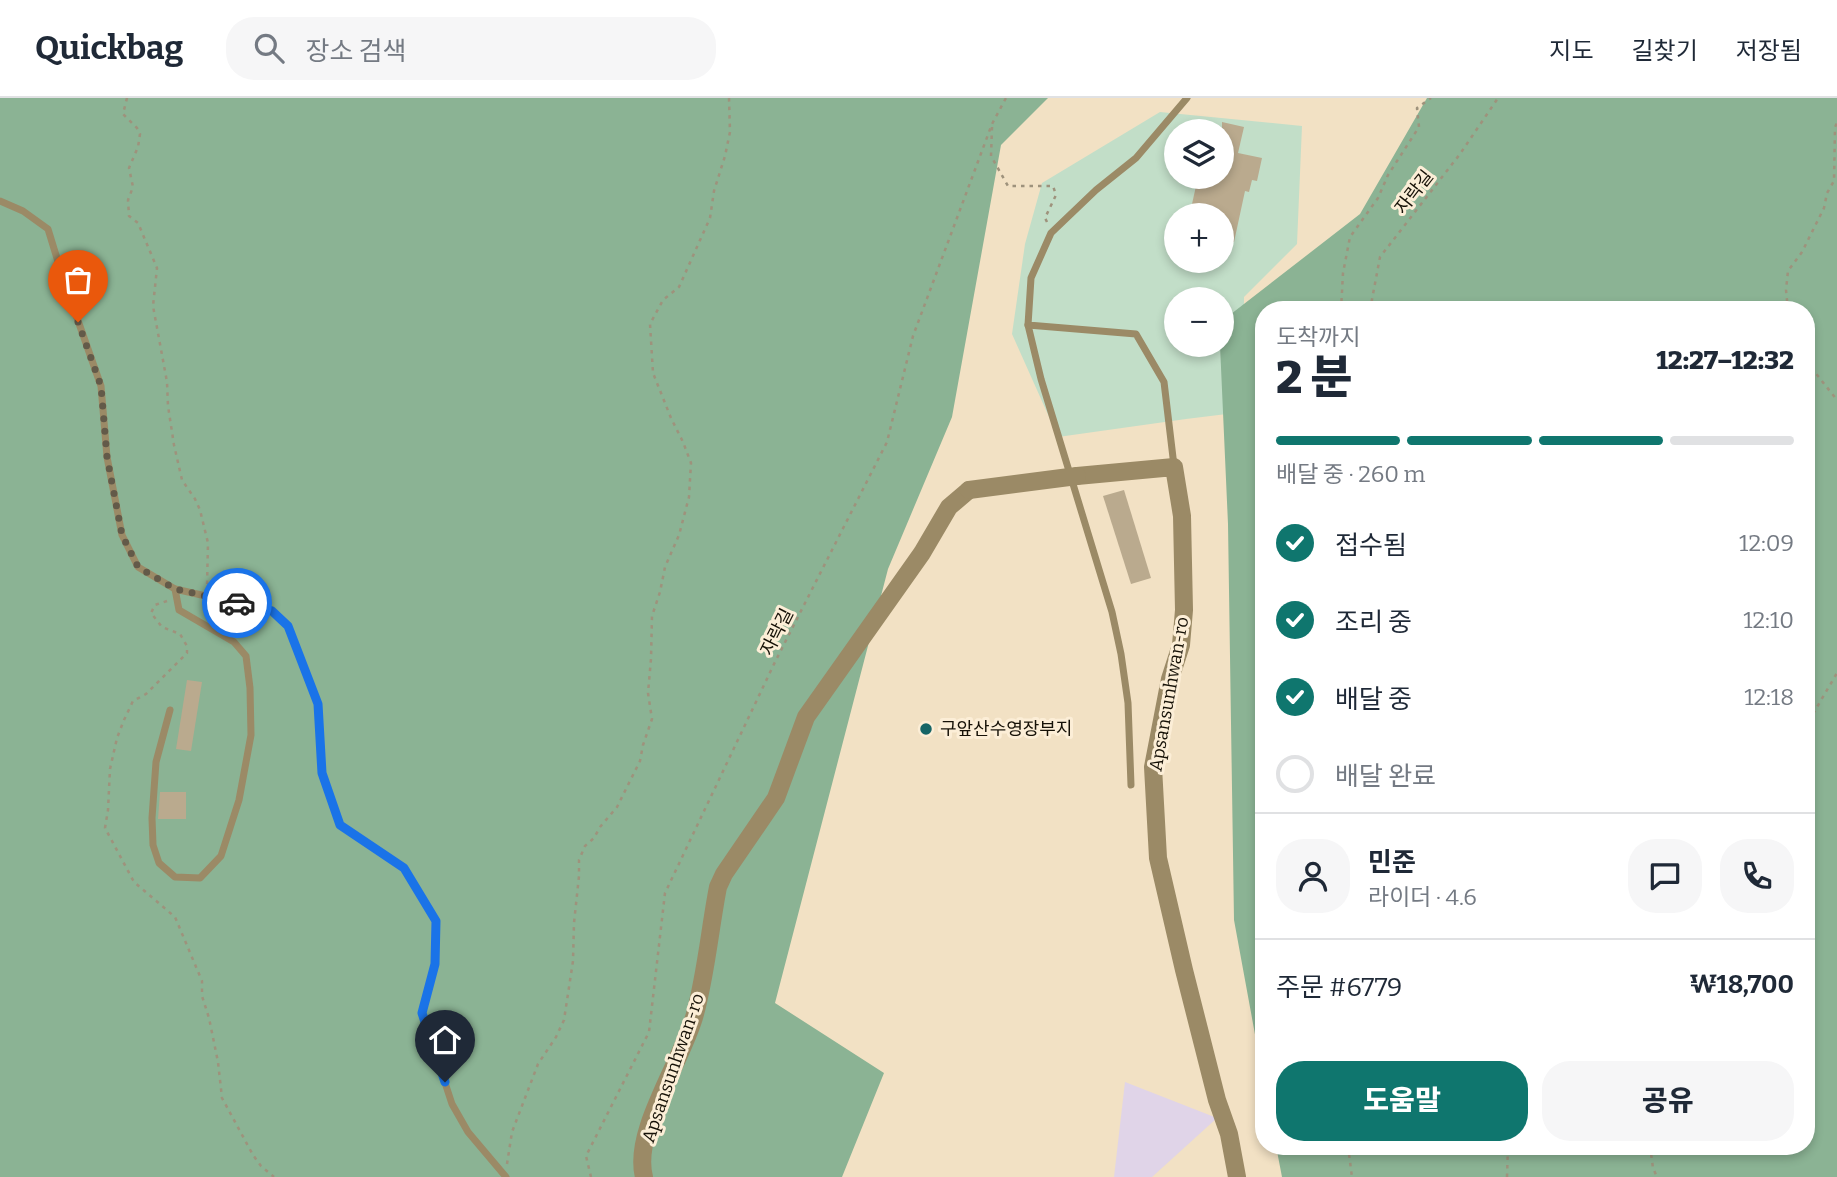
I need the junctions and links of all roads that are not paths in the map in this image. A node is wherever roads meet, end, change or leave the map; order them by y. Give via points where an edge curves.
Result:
1 (1187, 98) edge
2 (0, 201) edge
3 (1028, 325) junction
4 (1174, 467) junction
5 (175, 589) junction
6 (170, 710) dead end
7 (1131, 785) dead end
8 (506, 1177) edge
9 (644, 1177) edge
10 (1237, 1177) edge

1 - 3 lane via 1136,158 1051,233 1031,278
2 - 5 lane via 48,229 101,386 107,457 122,535 138,567
3 - 4 lane via 1136,334 1164,382
3 - 7 lane via 1112,612 1128,703
4 - 9 street, Apsansunhwan-ro, bridge via 969,491 949,507 922,553 806,716 776,798 718,887 695,1016 648,1128
4 - 10 street, Apsansunhwan-ro via 1182,516 1184,610 1181,645 1153,766 1158,858
5 - 6 lane via 179,610 234,642 246,656 250,688 251,735 239,800 221,856 200,878 175,877 159,863 153,845 156,762
5 - 8 lane via 272,611 288,626 318,704 322,773 340,825 404,868 436,921 435,964 422,1013 452,1104 468,1132

